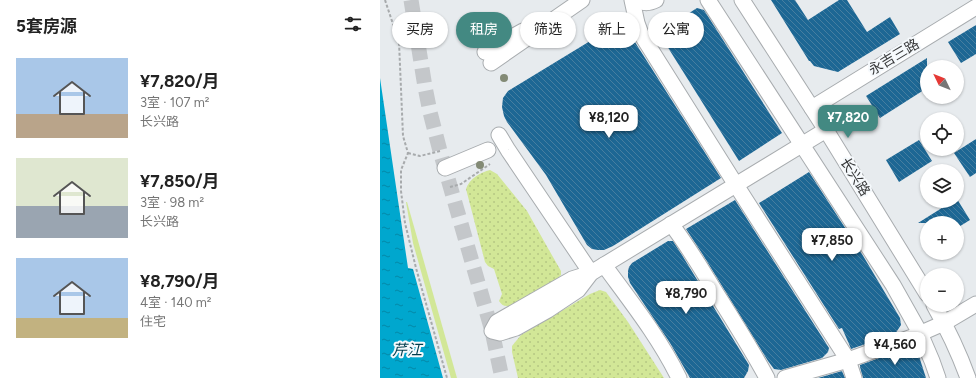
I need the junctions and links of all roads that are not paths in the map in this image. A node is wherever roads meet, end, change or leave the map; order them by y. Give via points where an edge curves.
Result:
1 (578, 0) edge
2 (582, 0) edge
3 (632, 0) edge
4 (638, 0) edge
5 (656, 0) edge
6 (708, 0) edge
7 (742, 0) edge
8 (976, 7) edge
9 (812, 108) junction
10 (826, 130) junction
11 (499, 135) dead end
12 (802, 145) junction
13 (488, 150) dead end
14 (445, 168) dead end
15 (736, 185) junction
16 (672, 224) junction
17 (597, 269) junction
18 (920, 283) edge
19 (976, 304) edge
20 (938, 312) edge
21 (944, 324) junction
22 (920, 333) junction
23 (848, 360) junction
24 (679, 378) edge
25 (767, 378) edge
26 (785, 378) edge
27 (854, 378) edge
28 (938, 378) edge
29 (968, 378) edge

1 - 2 street via 488,58
3 - 15 street via 641,34
4 - 5 street via 646,3
6 - 12 street
7 - 9 street, 长兴路
8 - 9 street, 永吉三路
9 - 10 street, 长兴路
10 - 12 street
10 - 18 street, 长兴路
11 - 17 street
12 - 15 street
12 - 22 street via 893,285
13 - 14 street
15 - 16 street
15 - 23 street
16 - 17 street
16 - 25 street via 701,267
17 - 17 street via 572,279 497,322 492,331 500,333 516,328 548,310 578,290
17 - 24 street via 646,323 670,359
19 - 21 street
20 - 21 street
21 - 22 street
21 - 29 street
22 - 23 street
22 - 28 street
23 - 26 street
23 - 27 street

